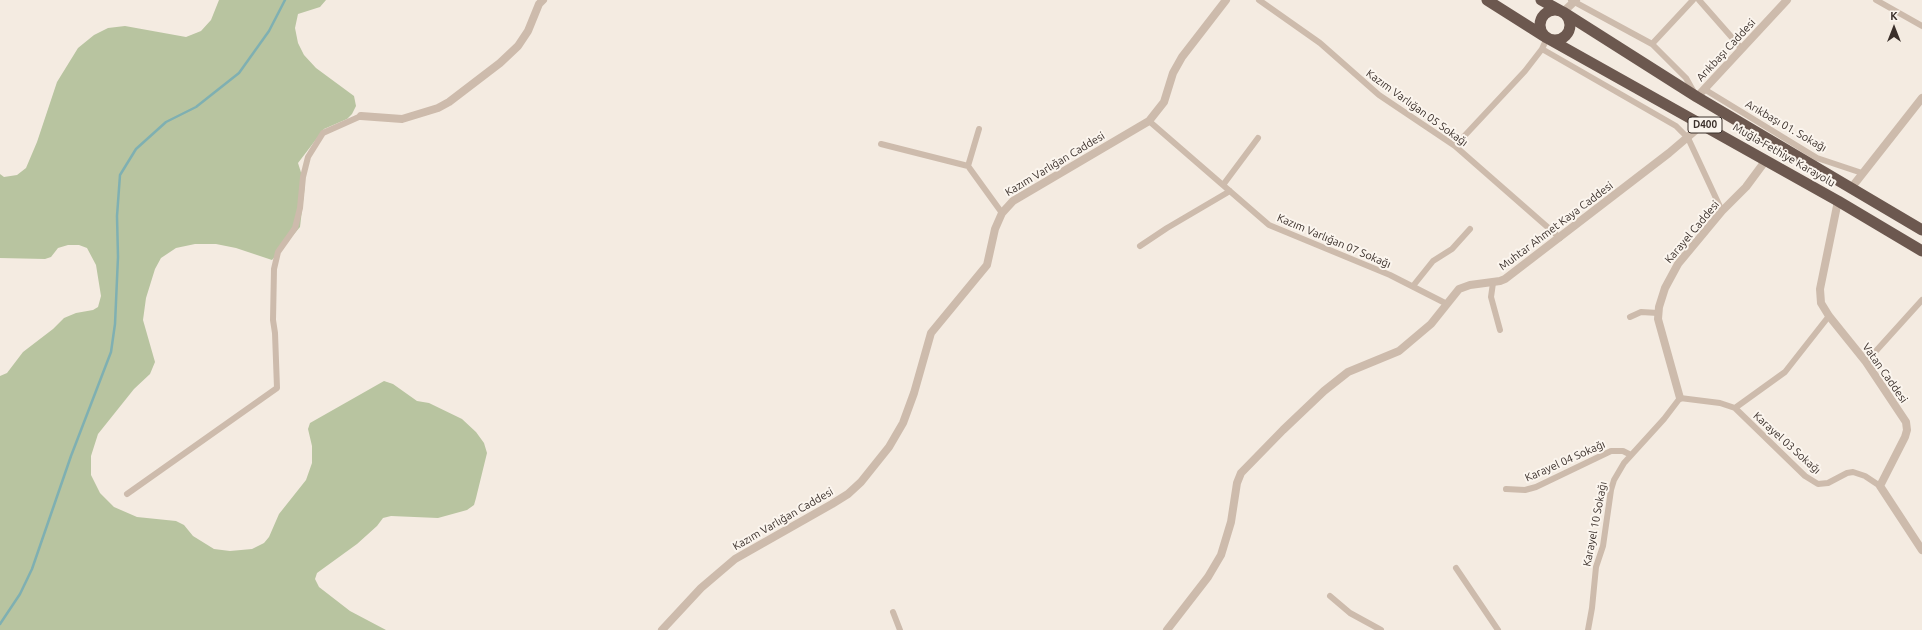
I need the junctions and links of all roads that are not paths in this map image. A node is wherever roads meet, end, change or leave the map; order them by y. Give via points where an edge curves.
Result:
1 (543, 0) edge
2 (1226, 0) edge
3 (1259, 0) edge
4 (1487, 0) edge
5 (1541, 0) edge
6 (1693, 0) edge
7 (1699, 0) edge
8 (1787, 0) edge
9 (1876, 0) edge
10 (1573, 1) edge
11 (1563, 12) junction
12 (1922, 26) edge
13 (1547, 38) junction
14 (1652, 44) junction
15 (1542, 49) junction
16 (1742, 49) junction
17 (1700, 93) junction
18 (1922, 98) edge
19 (361, 116) joint
20 (1149, 122) junction
21 (1703, 124) junction
22 (979, 129) dead end
23 (1258, 138) dead end
24 (1688, 138) junction
25 (881, 144) dead end
26 (1455, 146) junction
27 (1766, 160) junction
28 (968, 166) junction
29 (1862, 173) junction
30 (1223, 185) junction
31 (1852, 187) junction
32 (1230, 191) junction
33 (1838, 201) junction
34 (1722, 211) junction
35 (1002, 213) junction
36 (1470, 229) dead end
37 (1922, 230) edge
38 (1560, 238) junction
39 (1140, 246) dead end
40 (1922, 251) edge
41 (1492, 283) junction
42 (1413, 286) junction
43 (1922, 300) edge
44 (1447, 304) junction
45 (1658, 313) junction
46 (1829, 316) junction
47 (1630, 317) dead end
48 (1500, 330) dead end
49 (1866, 362) junction
50 (1680, 398) junction
51 (1735, 408) junction
52 (1631, 455) junction
53 (1880, 486) junction
54 (1506, 489) dead end
55 (127, 494) dead end
56 (1922, 550) edge
57 (1456, 568) dead end
58 (1330, 596) dead end
59 (893, 612) dead end
60 (662, 630) edge
61 (900, 630) edge
62 (1167, 630) edge
63 (1381, 630) edge
64 (1498, 630) edge
65 (1588, 630) edge

1 - 19 street via 518,46 449,102 402,120
2 - 20 street, Kazım Varlığan Caddesi via 1182,58 1173,73 1164,102
3 - 26 street, Kazım Varlığan 05 Sokağı via 1320,43 1379,95
4 - 13 highway, Muğla-Fethiye Karayolu / D400
5 - 11 highway, Muğla-Fethiye Karayolu / D400
6 - 14 street
7 - 16 street
8 - 16 street, Arıkbaşı Caddesi
9 - 12 street
10 - 11 street
10 - 14 street
11 - 13 highway via 1569,22 1568,31 1561,38
11 - 13 highway via 1551,11 1543,16 1540,25
11 - 17 highway, Muğla-Fethiye Karayolu / D400
13 - 15 street
13 - 21 highway, Muğla-Fethiye Karayolu / D400
14 - 17 street
15 - 24 street via 1670,121
15 - 26 street via 1525,71
16 - 17 street, Arıkbaşı Caddesi
17 - 29 street, Arıkbaşı 01. Sokağı via 1817,158
17 - 31 highway, Muğla-Fethiye Karayolu / D400
18 - 29 street
19 - 55 street via 323,132 319,138 308,157 295,228 278,252 274,269 273,320 277,388
20 - 30 street, Kazım Varlığan 07 Sokağı
20 - 35 street, Kazım Varlığan Caddesi via 1013,201
21 - 24 street, Muhtar Ahmet Kaya Caddesi
21 - 27 highway, Muğla-Fethiye Karayolu / D400
22 - 28 street
23 - 30 street
24 - 34 street
24 - 38 street, Muhtar Ahmet Kaya Caddesi
25 - 28 street
26 - 38 street, Kazım Varlığan 05 Sokağı
27 - 33 highway, Muğla-Fethiye Karayolu / D400
27 - 34 street, Karayel Caddesi via 1746,187
28 - 35 street
29 - 31 street
30 - 32 street, Kazım Varlığan 07 Sokağı
31 - 37 highway, Muğla-Fethiye Karayolu / D400
32 - 39 street
32 - 42 street, Kazım Varlığan 07 Sokağı via 1269,225
33 - 40 highway, Muğla-Fethiye Karayolu / D400
33 - 46 street, Vatan Caddesi via 1820,289 1821,303
34 - 45 street, Karayel Caddesi via 1673,272 1665,288
35 - 60 street, Kazım Varlığan Caddesi via 996,224 987,265 931,333 903,423 873,469 848,494 735,559 700,588
36 - 42 street via 1452,249 1433,261
38 - 41 street, Muhtar Ahmet Kaya Caddesi via 1505,279
41 - 44 street, Muhtar Ahmet Kaya Caddesi via 1459,289
41 - 48 street via 1491,297
42 - 44 street, Kazım Varlığan 07 Sokağı
43 - 49 street
44 - 62 street, Muhtar Ahmet Kaya Caddesi via 1431,324 1399,350 1348,372 1332,384 1241,473 1221,555
45 - 47 street via 1641,312
45 - 50 street, Karayel Caddesi via 1660,329
46 - 49 street, Vatan Caddesi
46 - 51 street via 1785,372
49 - 53 street, Vatan Caddesi via 1906,422 1907,430
50 - 51 street, Karayel 03 Sokağı via 1720,403
50 - 52 street, Karayel 10 Sokağı
51 - 53 street, Karayel 03 Sokağı via 1811,481 1823,484 1853,472
52 - 54 street, Karayel 04 Sokağı via 1623,450 1611,451 1536,487
52 - 65 street, Karayel 10 Sokağı via 1618,470 1611,490 1606,531 1596,567
53 - 56 street
57 - 64 street
58 - 63 street via 1350,613
59 - 61 street

